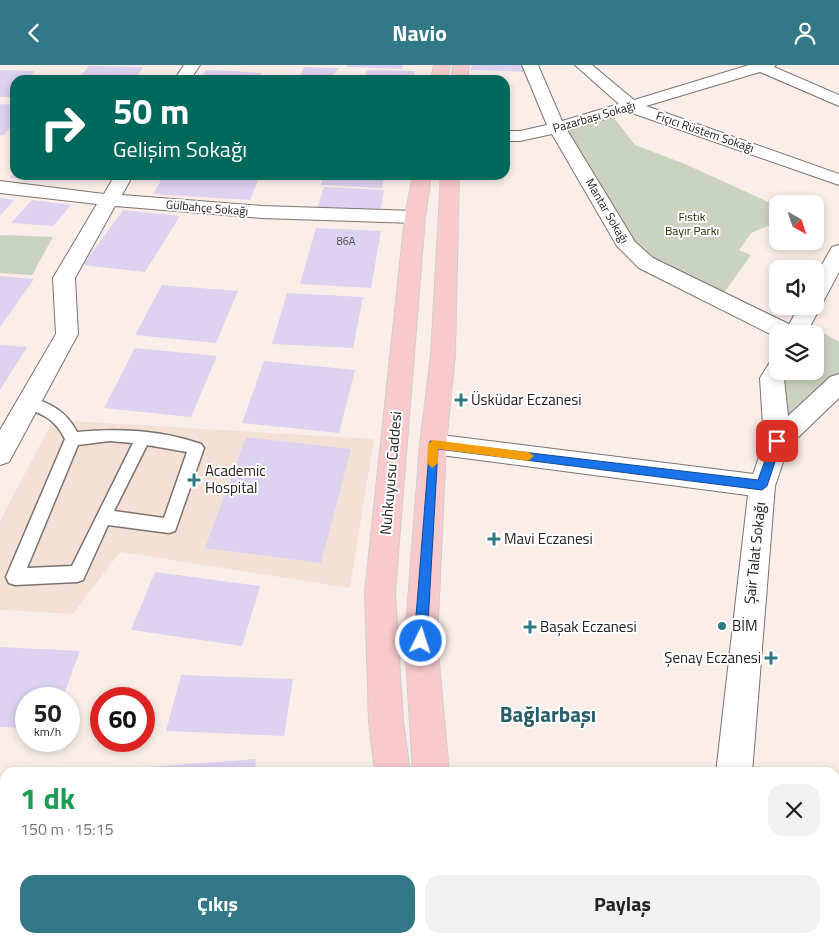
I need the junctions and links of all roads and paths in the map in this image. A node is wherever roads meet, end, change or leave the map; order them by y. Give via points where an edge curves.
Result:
1 (530, 65) edge
2 (583, 65) edge
3 (762, 66) edge
4 (839, 101) edge
5 (632, 107) junction
6 (557, 128) junction
7 (510, 136) edge
8 (839, 179) edge
9 (121, 180) edge
10 (421, 180) edge
11 (450, 180) edge
12 (0, 187) edge
13 (109, 200) junction
14 (415, 217) junction
15 (839, 251) edge
16 (824, 280) edge
17 (772, 325) edge
18 (772, 380) edge
19 (839, 383) edge
20 (28, 403) junction
21 (143, 438) junction
22 (73, 439) junction
23 (777, 441) junction
24 (433, 444) junction
25 (0, 454) edge
26 (762, 486) junction
27 (103, 517) junction
28 (392, 767) edge
29 (431, 767) edge
30 (735, 767) edge

1 - 6 street, Mantar Sokağı
2 - 5 street, Fıçıcı Rüstem Sokağı
3 - 4 street
3 - 5 street, Pazarbaşı Sokağı
5 - 6 street, Pazarbaşı Sokağı
5 - 8 street, Fıçıcı Rüstem Sokağı
6 - 7 street, Pazarbaşı Sokağı
6 - 17 street, Mantar Sokağı via 627,245 646,263
9 - 13 street
10 - 14 main road, Nuhkuyusu Caddesi
11 - 24 main road via 443,355
12 - 13 street, Gülbahçe Sokağı
13 - 14 street, Gülbahçe Sokağı via 262,212
13 - 20 street via 64,278 67,333
14 - 28 main road, Nuhkuyusu Caddesi via 380,592 386,721
15 - 16 street
18 - 23 street, Şair Talat Sokağı
19 - 23 street
20 - 22 lane via 58,415
20 - 25 street
21 - 22 lane via 109,435
21 - 27 lane
21 - 27 lane via 196,448 169,526
22 - 27 lane via 15,577 77,574
23 - 26 street, Şair Talat Sokağı
24 - 26 street
24 - 29 main road via 421,641
26 - 30 street, Şair Talat Sokağı

